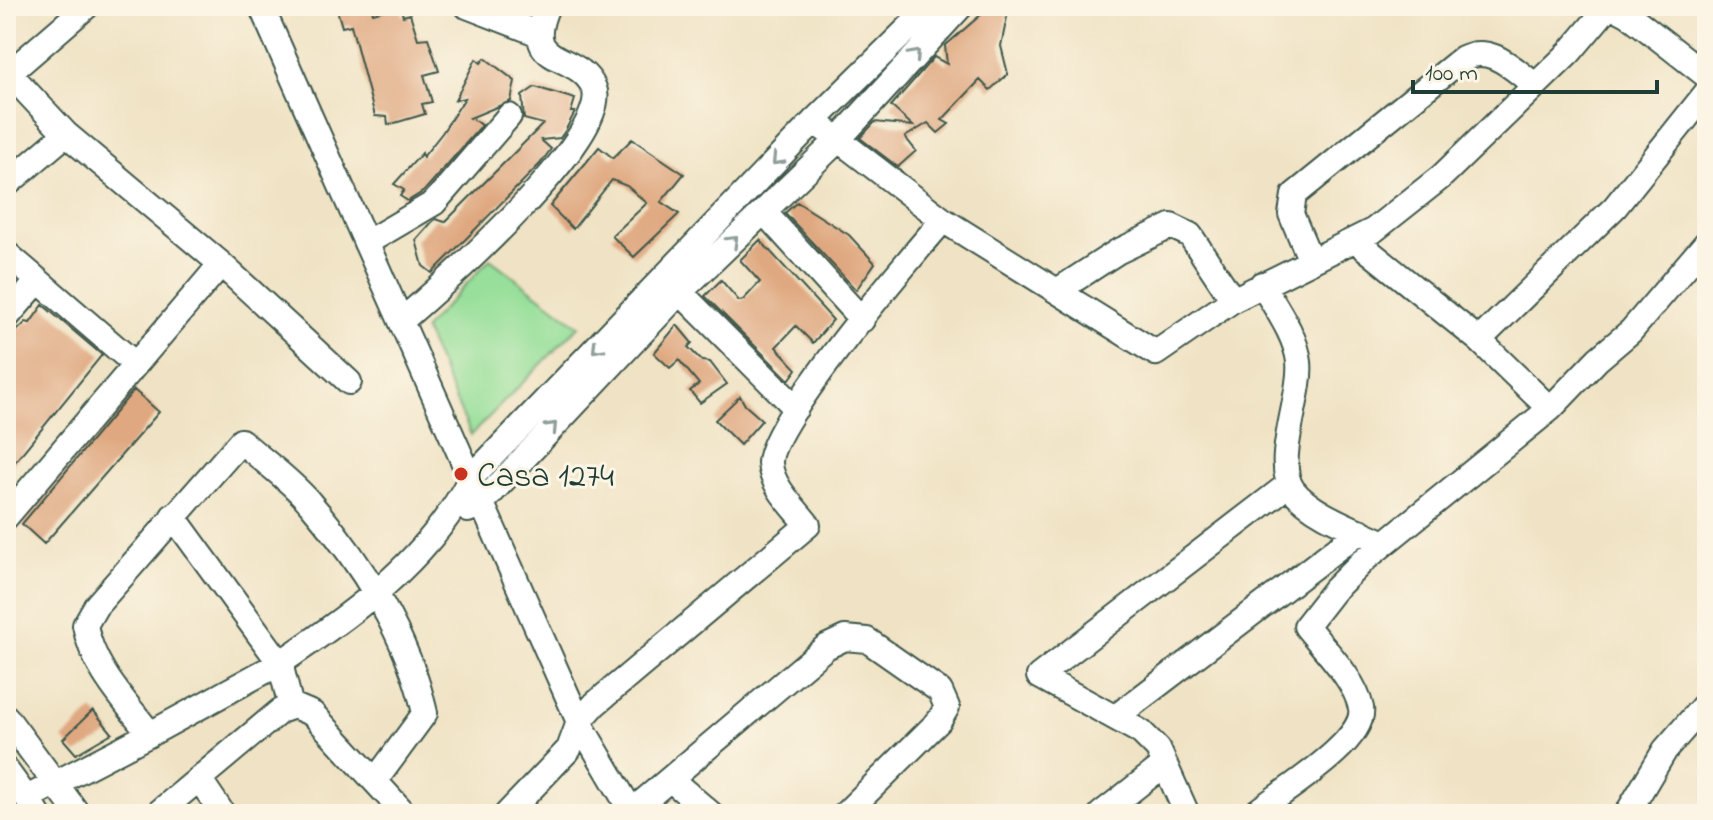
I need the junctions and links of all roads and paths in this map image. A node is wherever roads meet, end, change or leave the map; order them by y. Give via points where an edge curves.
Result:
1 (87, 6) edge
2 (261, 6) edge
3 (467, 6) edge
4 (547, 6) edge
5 (1603, 6) edge
6 (1612, 6) edge
7 (943, 10) edge
8 (539, 34) junction
9 (8, 74) edge
10 (1707, 76) edge
11 (1535, 85) junction
12 (1707, 92) edge
13 (509, 116) dead end
14 (814, 121) junction
15 (66, 134) junction
16 (838, 140) junction
17 (6, 185) edge
18 (764, 212) junction
19 (943, 220) junction
20 (1355, 240) junction
21 (1707, 242) edge
22 (366, 243) junction
23 (6, 253) edge
24 (1311, 261) junction
25 (221, 264) junction
26 (37, 282) junction
27 (1262, 284) junction
28 (1057, 291) junction
29 (680, 292) junction
30 (1233, 300) junction
31 (6, 318) edge
32 (862, 320) junction
33 (401, 321) junction
34 (1479, 340) junction
35 (135, 364) junction
36 (349, 382) dead end
37 (796, 408) junction
38 (1550, 409) junction
39 (470, 479) junction
40 (1289, 484) junction
41 (480, 505) junction
42 (173, 516) junction
43 (6, 517) edge
44 (451, 517) junction
45 (1360, 531) junction
46 (1384, 543) junction
47 (377, 594) junction
48 (280, 663) junction
49 (1707, 702) edge
50 (291, 707) junction
51 (1117, 716) junction
52 (6, 717) edge
53 (579, 722) junction
54 (150, 734) junction
55 (1165, 764) junction
56 (6, 770) edge
57 (670, 779) junction
58 (200, 780) junction
59 (56, 781) junction
60 (375, 781) junction
61 (33, 806) edge
62 (632, 813) edge
63 (78, 814) edge
64 (157, 814) edge
65 (223, 814) edge
66 (405, 814) edge
67 (507, 814) edge
68 (711, 814) edge
69 (845, 814) edge
70 (1101, 814) edge
71 (1187, 814) edge
72 (1254, 814) edge
73 (1627, 814) edge

1 - 9 street
2 - 22 street
3 - 8 street
4 - 8 street
5 - 11 street via 1586,33
6 - 10 street
7 - 14 street
16 -> 7 street
8 - 33 street via 552,57 584,74 594,89 592,121 479,250
9 - 15 street
11 - 20 street via 1441,177
11 - 24 street via 1491,53 1463,58 1294,195 1291,214
12 - 34 street via 1615,207
13 - 22 street via 434,203
14 - 16 street
14 -> 39 street
15 - 17 street
15 - 25 street
16 - 18 street
16 - 19 street
29 -> 18 street
18 - 32 street
19 - 28 street
19 - 32 street
20 - 24 street
20 - 34 street
21 - 38 street via 1631,331
22 - 33 street
23 - 26 street
24 - 27 street
25 - 35 street
25 - 36 street
26 - 31 street
26 - 35 street
27 - 30 street
27 - 40 street via 1299,361
28 - 30 street via 1156,353
28 - 30 street via 1117,252 1171,226 1190,235
29 - 37 street
41 -> 29 street
32 - 37 street
33 - 39 street
34 - 38 street
35 - 43 street
37 - 53 street via 770,461 772,476 808,525
38 - 46 street
39 - 41 street
39 - 44 street
40 - 45 street via 1300,497
40 - 51 street via 1039,676
41 - 44 street
41 - 53 street
42 - 47 street via 241,441 309,501
42 - 48 street
42 - 54 street via 85,625 88,645 100,666
44 - 47 street
45 - 46 street
45 - 51 street
46 - 72 street via 1334,590 1306,626 1353,691 1361,710 1357,727 1339,749
47 - 48 street
47 - 60 street via 418,681 425,713
48 - 50 street
48 - 54 street
49 - 73 street via 1665,750
50 - 58 street
50 - 60 street via 302,706 313,714
51 - 55 street via 1151,741
52 - 59 street
53 - 62 street
53 - 67 street via 569,749
54 - 59 street
55 - 70 street
55 - 71 street
56 - 61 street
57 - 62 street
57 - 68 street
57 - 69 street via 826,647 845,638 867,640 940,691 947,707
58 - 64 street
58 - 65 street
59 - 61 street
59 - 63 street
60 - 66 street

